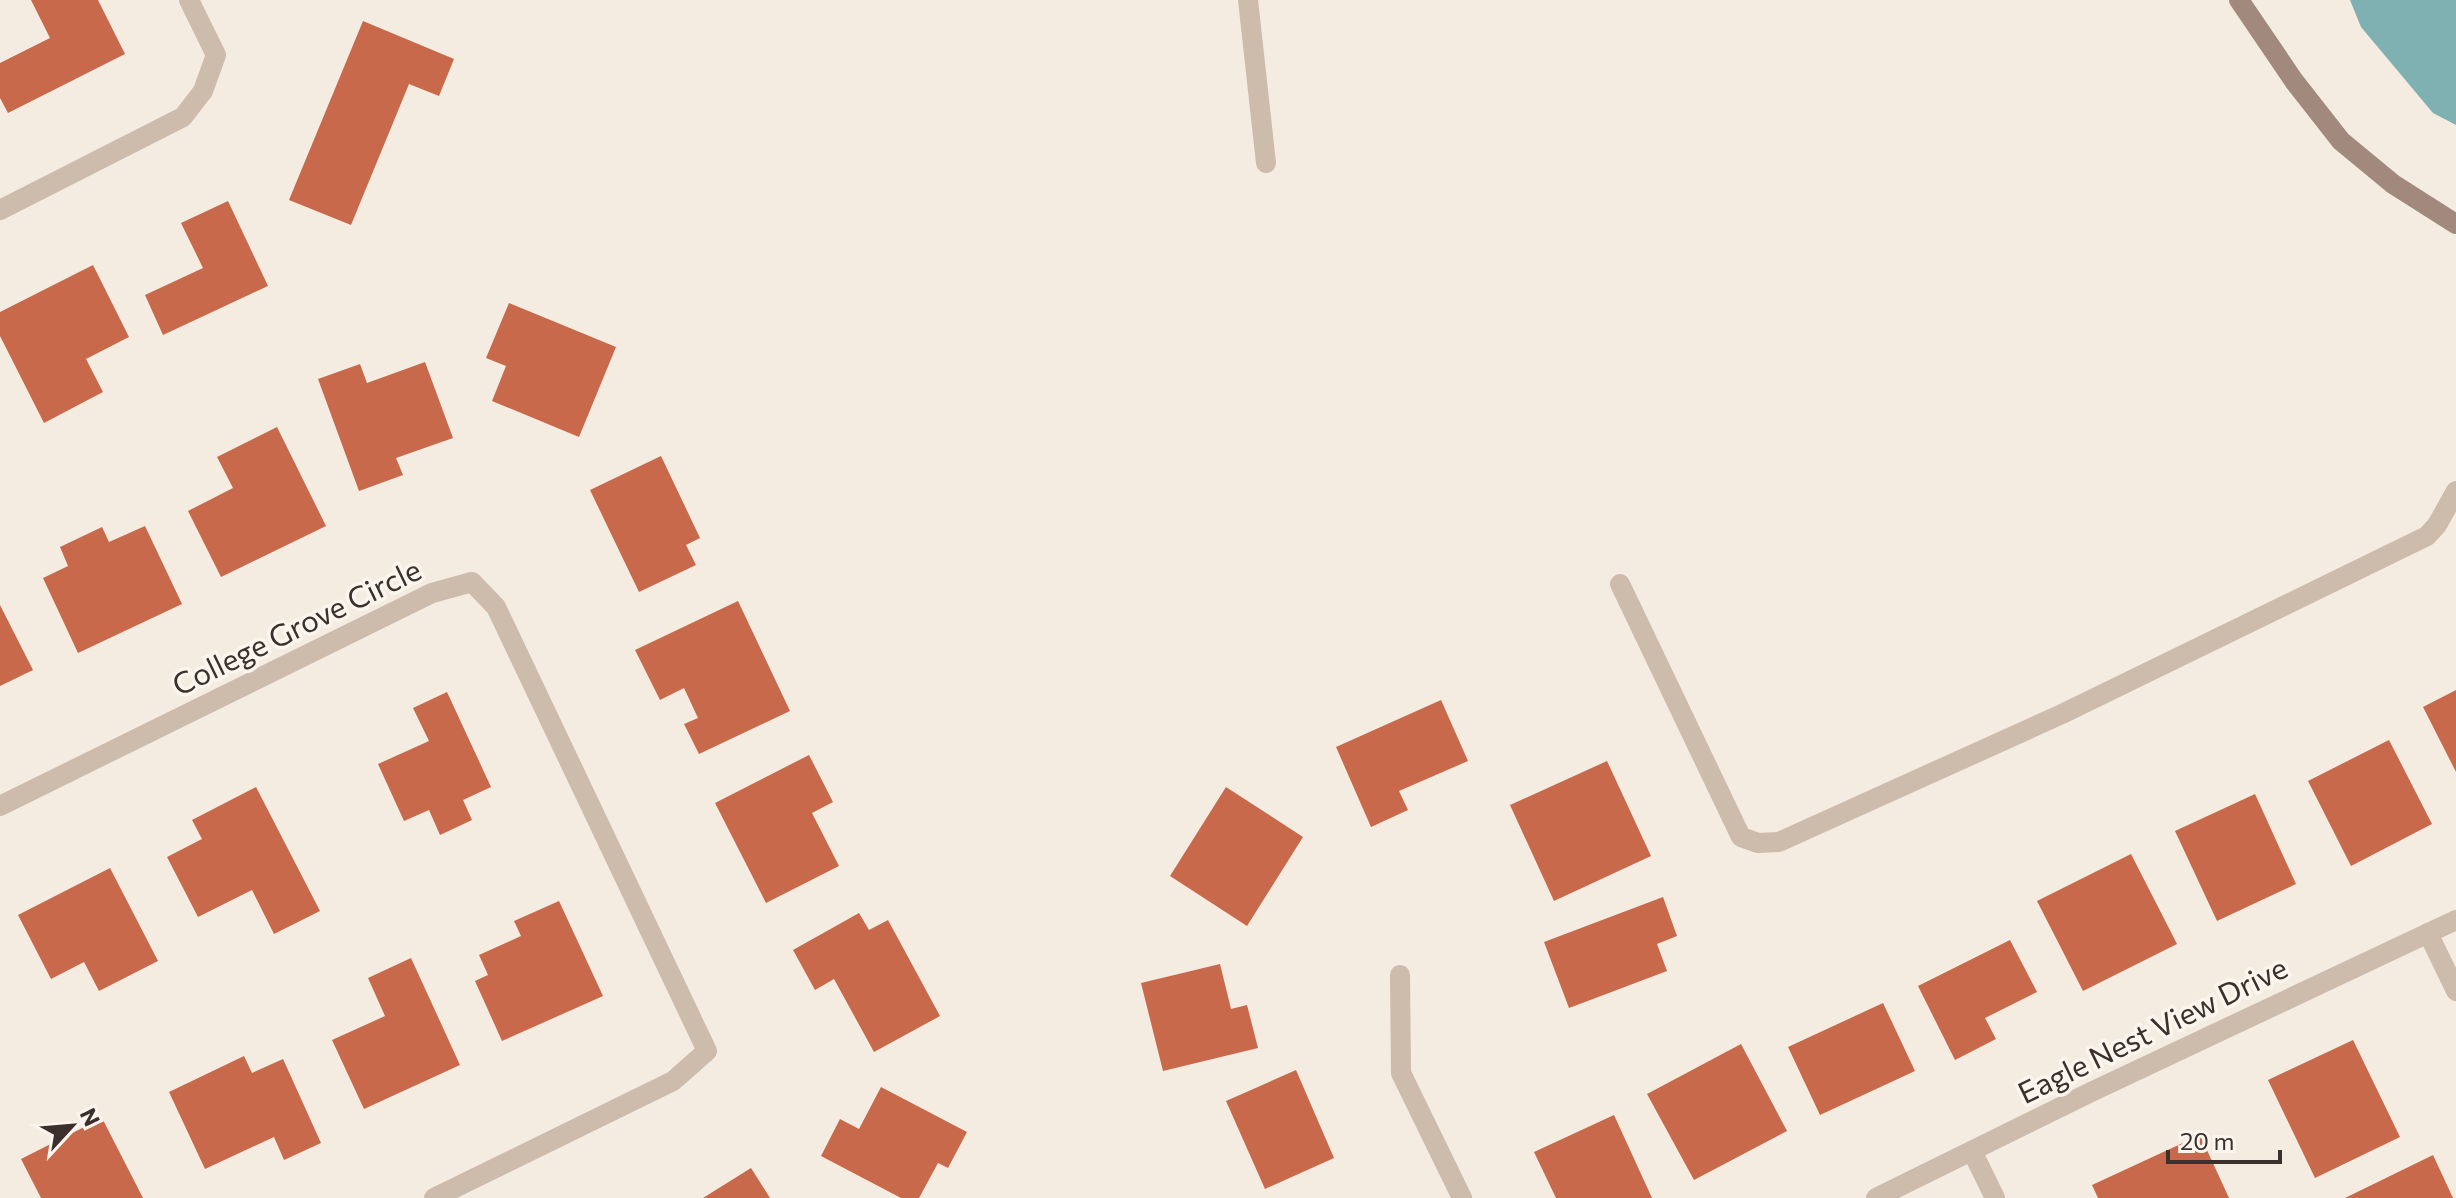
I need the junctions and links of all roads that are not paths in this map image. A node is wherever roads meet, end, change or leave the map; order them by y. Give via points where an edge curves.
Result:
1 (189, 0) edge
2 (1248, 0) edge
3 (2239, 0) edge
4 (1266, 163) dead end
5 (0, 210) edge
6 (2456, 224) edge
7 (2456, 491) edge
8 (1620, 584) dead end
9 (0, 806) edge
10 (2456, 920) edge
11 (2428, 933) junction
12 (1400, 975) dead end
13 (2456, 991) edge
14 (1972, 1151) junction
15 (434, 1198) edge
16 (1462, 1198) edge
17 (1876, 1198) edge
18 (1995, 1198) edge

1 - 5 street via 216,55 203,91 183,117
2 - 4 street
3 - 6 street via 2341,141 2393,184
7 - 8 street via 2427,536 2062,714 1779,842 1741,837
9 - 15 street, College Grove Circle via 432,593 472,582 496,607 707,1051 673,1081
10 - 11 street, Eagle Nest View Drive
11 - 13 street
11 - 14 street, Eagle Nest View Drive
12 - 16 street via 1401,1073
14 - 17 street, Eagle Nest View Drive
14 - 18 street

